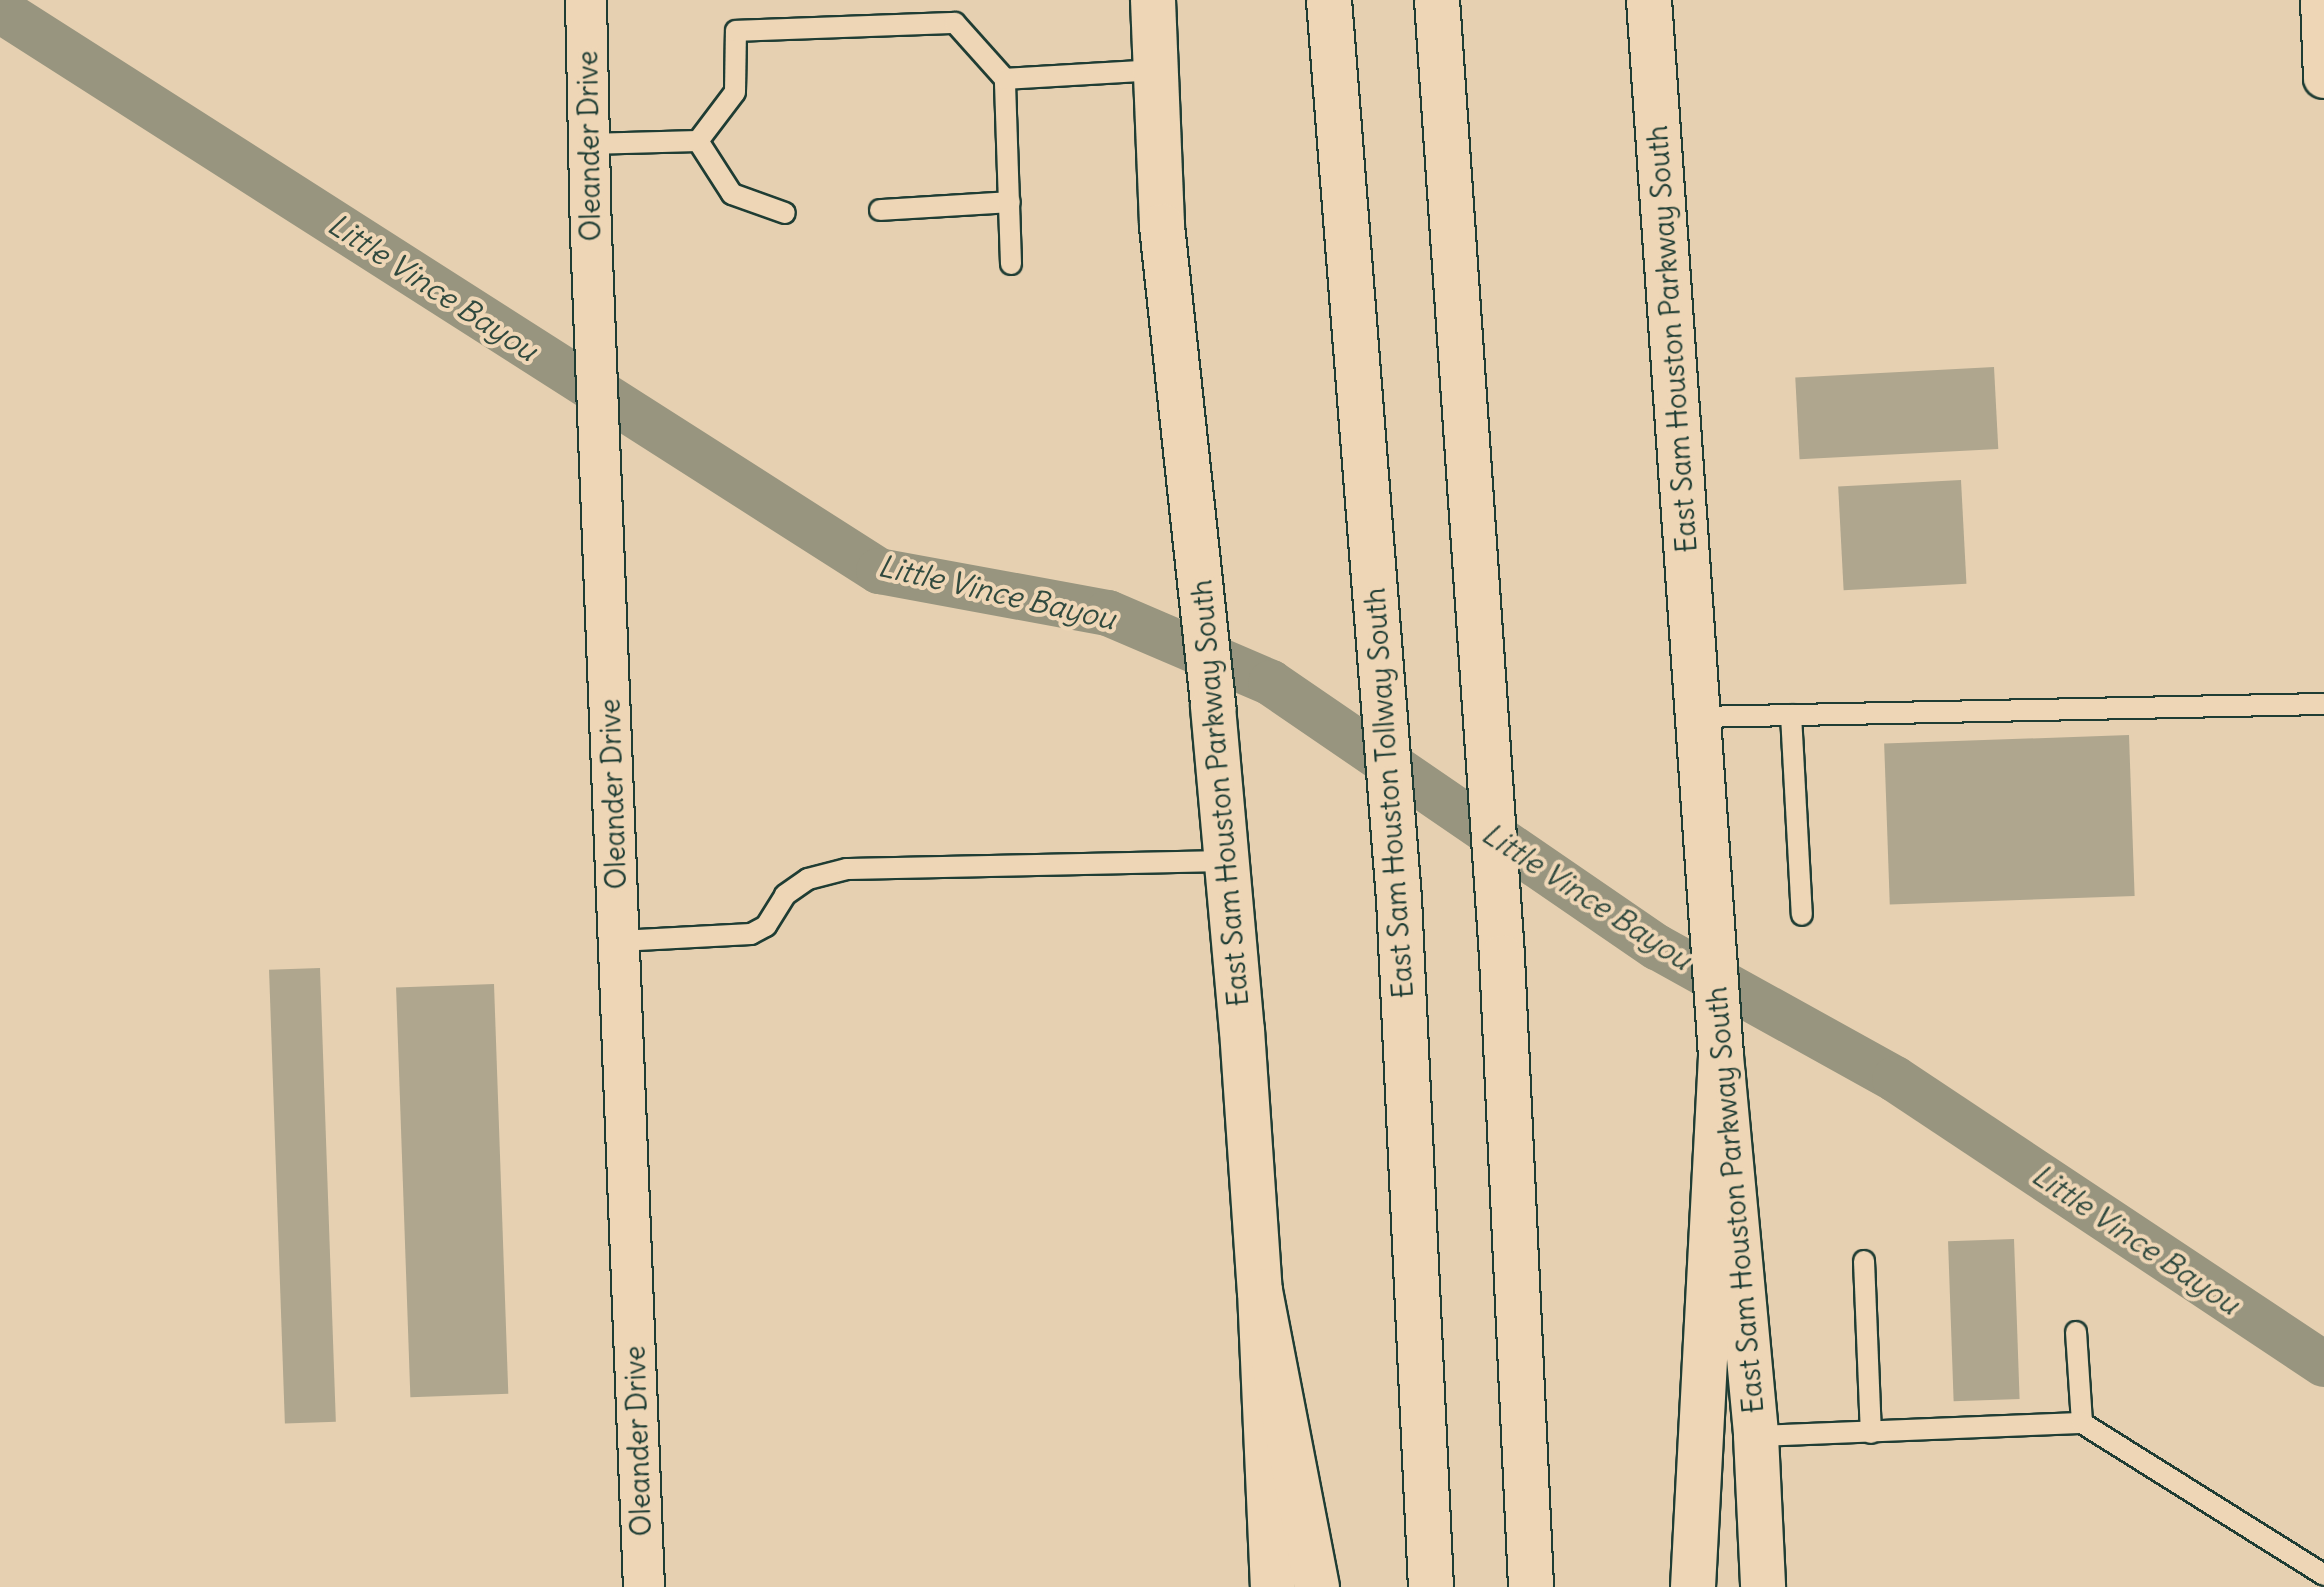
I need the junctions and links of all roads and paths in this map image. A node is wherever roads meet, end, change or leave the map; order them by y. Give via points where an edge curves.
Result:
1 (586, 0) edge
2 (1153, 0) edge
3 (1329, 0) edge
4 (1437, 0) edge
5 (1649, 0) edge
6 (2321, 0) edge
7 (1156, 70) junction
8 (2324, 78) edge
9 (1005, 79) junction
10 (698, 141) junction
11 (588, 144) junction
12 (1010, 202) junction
13 (880, 210) dead end
14 (785, 213) dead end
15 (1011, 264) dead end
16 (2324, 704) edge
17 (1791, 715) junction
18 (1698, 717) junction
19 (1226, 861) junction
20 (1802, 915) dead end
21 (619, 941) junction
22 (1721, 1056) junction
23 (1864, 1261) dead end
24 (1260, 1291) junction
25 (2076, 1332) dead end
26 (2082, 1423) junction
27 (1871, 1433) junction
28 (1756, 1436) junction
29 (2324, 1575) edge
30 (644, 1587) edge
31 (1273, 1587) edge
32 (1317, 1587) edge
33 (1431, 1587) edge
34 (1531, 1587) edge
35 (1693, 1587) edge
36 (1763, 1587) edge

1 - 11 street, Oleander Drive
2 - 7 main road, East Sam Houston Parkway South
3 - 33 main road, East Sam Houston Tollway South via 1399,899
4 - 34 main road via 1488,718
5 - 18 main road, East Sam Houston Parkway South
6 - 8 street
7 - 9 lane
7 - 19 main road, East Sam Houston Parkway South via 1162,226
9 - 10 lane via 955,23 736,31 735,92
9 - 12 lane
10 - 11 lane
10 - 14 lane via 732,194
11 - 21 street, Oleander Drive
12 - 13 lane
12 - 15 lane
16 - 17 lane
17 - 18 lane
17 - 20 lane
18 - 22 main road, East Sam Houston Parkway South
19 - 21 lane via 847,869 808,879 785,895 766,926 751,934
19 - 24 main road, East Sam Houston Parkway South
21 - 30 street, Oleander Drive
22 - 28 main road, East Sam Houston Parkway South
22 - 35 main road
23 - 27 lane
24 - 31 main road, East Sam Houston Parkway South
24 - 32 main road
25 - 26 lane
26 - 27 lane
26 - 29 lane
27 - 28 lane
28 - 36 main road, East Sam Houston Parkway South

